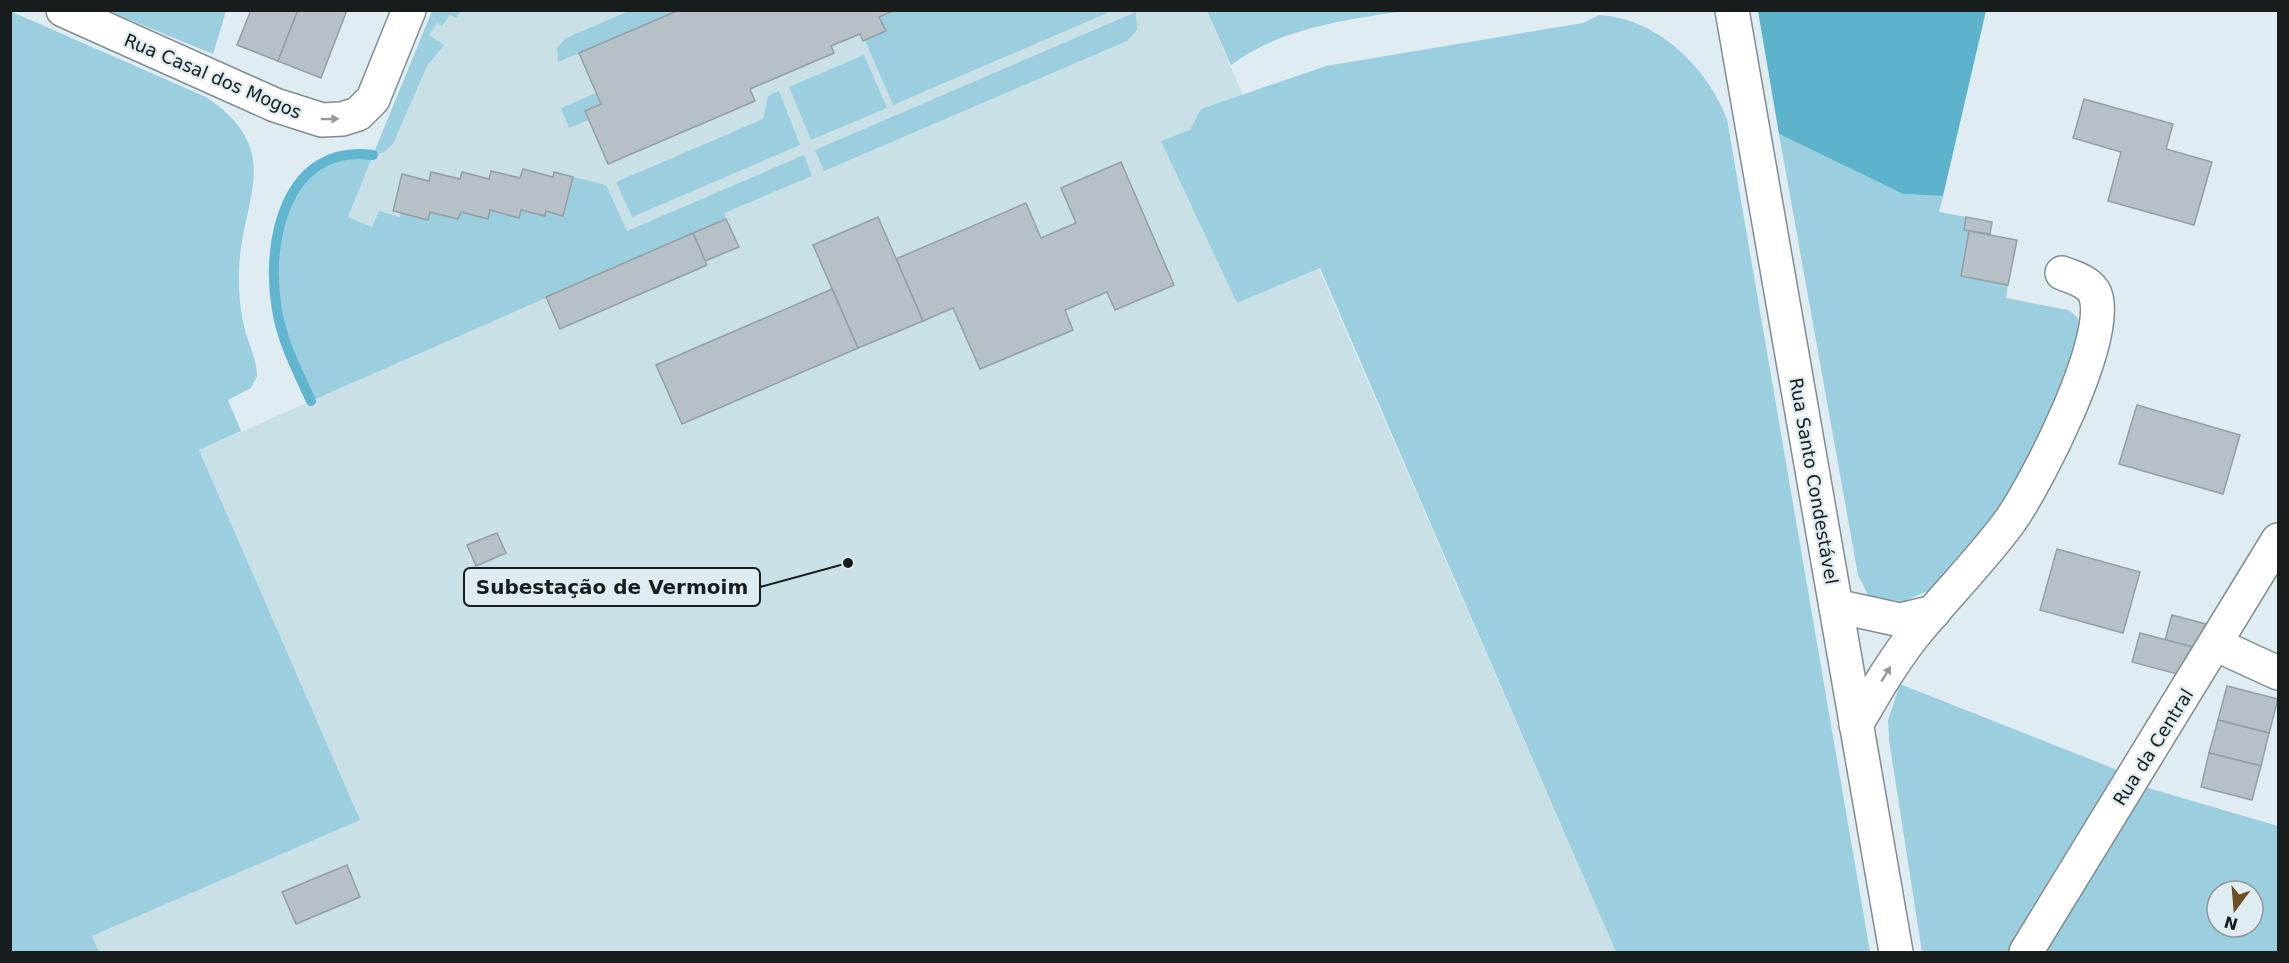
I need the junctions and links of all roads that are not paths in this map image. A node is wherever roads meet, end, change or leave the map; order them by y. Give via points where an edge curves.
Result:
1 (63, 10) edge
2 (409, 10) edge
3 (1732, 10) edge
4 (2062, 273) dead end
5 (2278, 540) edge
6 (1836, 606) junction
7 (1934, 612) junction
8 (2217, 645) junction
9 (2278, 673) edge
10 (1856, 724) junction
11 (1896, 952) edge
12 (2026, 952) edge

1 -> 2 street, Rua Casal dos Mogos via 275,105 322,120 358,114 373,99
3 - 6 street, Rua Santo Condestável
4 - 7 street via 2086,282 2098,306 2094,340 2070,406 2010,521
5 - 8 street, Rua da Central
6 - 7 street via 1900,620
6 - 10 street, Rua Santo Condestável
10 -> 7 street via 1889,667
8 - 9 street
8 - 12 street, Rua da Central
10 - 11 street, Rua Santo Condestável

